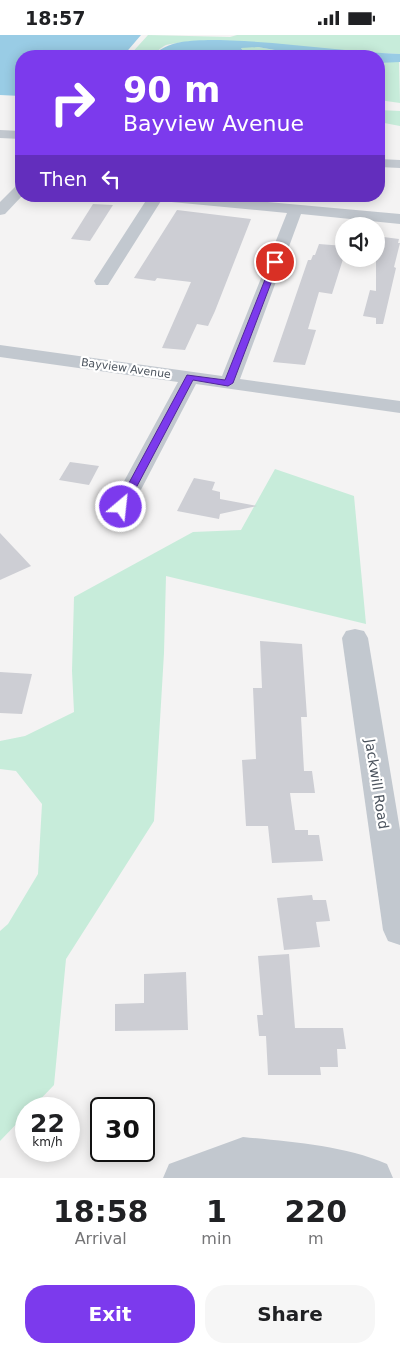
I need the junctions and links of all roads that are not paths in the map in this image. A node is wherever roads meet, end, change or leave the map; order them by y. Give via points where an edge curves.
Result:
1 (0, 134) edge
2 (15, 135) edge
3 (385, 163) edge
4 (400, 164) edge
5 (15, 195) edge
6 (153, 202) edge
7 (214, 202) edge
8 (296, 209) junction
9 (0, 211) edge
10 (400, 219) edge
11 (102, 281) dead end
12 (4, 356) edge
13 (190, 377) junction
14 (228, 383) junction
15 (400, 407) edge
16 (121, 507) dead end
17 (355, 639) dead end
18 (400, 930) edge
19 (183, 1178) edge
20 (373, 1178) edge

1 - 2 street
3 - 4 street
5 - 9 street
6 - 11 street
7 - 8 street
8 - 10 street
8 - 14 street
12 - 13 street, Bayview Avenue
13 - 14 street, Bayview Avenue
13 - 16 street
14 - 15 street, Bayview Avenue
17 - 18 street, Jackwill Road
19 - 20 street via 243,1157 314,1164

